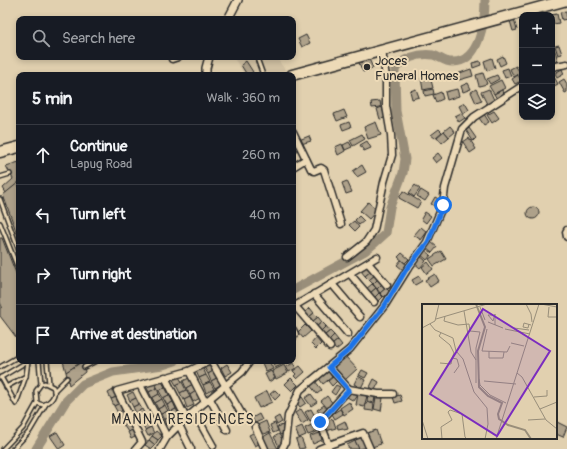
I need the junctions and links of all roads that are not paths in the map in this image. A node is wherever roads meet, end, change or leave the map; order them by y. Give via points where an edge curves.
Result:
1 (238, 0) edge
2 (567, 0) edge
3 (230, 16) edge
4 (382, 51) junction
5 (208, 60) edge
6 (258, 61) dead end
7 (567, 64) edge
8 (555, 66) edge
9 (206, 72) edge
10 (262, 72) edge
11 (296, 74) edge
12 (519, 88) edge
13 (296, 138) edge
14 (16, 148) edge
15 (0, 152) edge
16 (306, 160) junction
17 (296, 165) edge
18 (10, 174) dead end
19 (0, 177) edge
20 (0, 200) edge
21 (0, 223) edge
22 (341, 224) dead end
23 (567, 230) edge
24 (567, 237) edge
25 (16, 243) edge
26 (346, 257) dead end
27 (377, 257) dead end
28 (16, 263) edge
29 (368, 263) junction
30 (350, 274) junction
31 (332, 284) junction
32 (386, 285) dead end
33 (314, 294) junction
34 (374, 302) dead end
35 (296, 305) edge
36 (296, 308) edge
37 (360, 317) dead end
38 (348, 334) dead end
39 (330, 347) dead end
40 (16, 358) edge
41 (23, 364) edge
42 (28, 364) edge
43 (39, 364) edge
44 (47, 364) edge
45 (89, 364) edge
46 (204, 364) edge
47 (213, 364) edge
48 (248, 364) edge
49 (84, 366) dead end
50 (0, 367) edge
51 (329, 367) junction
52 (189, 371) junction
53 (26, 376) junction
54 (0, 377) edge
55 (165, 377) junction
56 (67, 378) dead end
57 (41, 384) junction
58 (49, 384) junction
59 (140, 385) junction
60 (225, 385) junction
61 (6, 387) junction
62 (349, 390) junction
63 (54, 391) junction
64 (393, 394) dead end
65 (208, 401) junction
66 (37, 403) junction
67 (46, 404) junction
68 (194, 412) junction
69 (186, 418) junction
70 (244, 418) dead end
71 (178, 425) junction
72 (255, 427) dead end
73 (227, 430) dead end
74 (166, 440) junction
75 (329, 445) junction
76 (213, 446) dead end
77 (3, 449) edge
78 (13, 449) edge
79 (136, 449) edge
80 (160, 449) edge
81 (168, 449) edge
82 (191, 449) edge
83 (265, 449) edge
84 (282, 449) edge
85 (319, 449) edge
86 (370, 449) edge

1 - 3 street
2 - 4 highway
4 - 11 highway
4 - 26 street via 392,155 374,230 366,242
5 - 9 street
6 - 10 lane
7 - 8 street
12 - 51 street via 462,129 445,188 443,205 428,242 406,270 385,305 350,349
13 - 16 street
14 - 15 highway
16 - 17 street
16 - 22 street via 312,171 321,168 324,170
18 - 19 lane
20 - 25 lane
21 - 28 lane
23 - 24 street
27 - 29 street
29 - 30 street
29 - 32 street
30 - 31 street
30 - 34 street
31 - 33 street
31 - 37 street
33 - 35 street
33 - 38 street
36 - 39 street
40 - 50 lane
41 - 54 lane
42 - 53 lane
43 - 57 lane
44 - 58 lane
45 - 49 lane
46 - 52 street
47 - 60 street
48 - 60 street
51 - 62 street
51 - 84 street via 300,390 288,416
52 - 55 street
52 - 65 street
53 - 61 lane
53 - 61 lane via 16,404
54 - 61 lane
55 - 59 street
55 - 69 street
56 - 63 lane
57 - 58 lane
57 - 66 lane via 36,391
58 - 63 lane
59 - 74 street
59 - 79 street via 117,391 142,442
60 - 65 street
60 - 70 street
62 - 64 street
62 - 75 street via 320,422
63 - 67 lane
65 - 68 street
65 - 73 street
66 - 67 lane
66 - 77 lane via 23,428
67 - 78 lane via 30,431
68 - 69 street
68 - 76 street
69 - 71 street
71 - 74 street
71 - 82 street
72 - 83 street
74 - 80 street
74 - 81 street
75 - 85 street
75 - 86 street via 363,433

